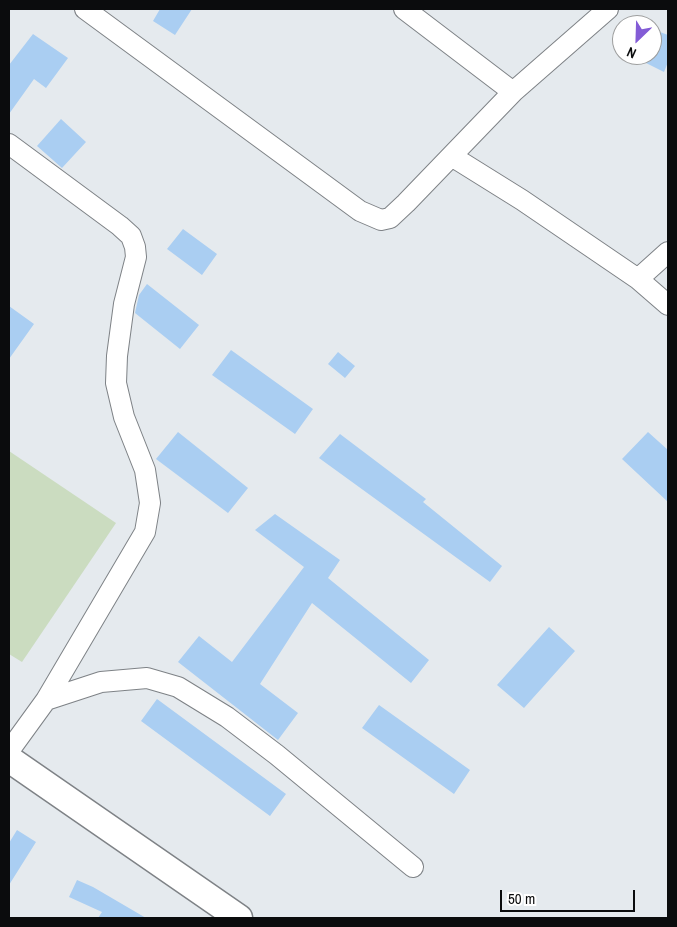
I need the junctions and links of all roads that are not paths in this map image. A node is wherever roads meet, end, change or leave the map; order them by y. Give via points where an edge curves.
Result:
1 (85, 9) edge
2 (404, 9) edge
3 (608, 9) edge
4 (513, 92) junction
5 (9, 144) edge
6 (453, 157) junction
7 (668, 252) edge
8 (638, 280) junction
9 (668, 305) edge
10 (46, 700) junction
11 (9, 751) edge
12 (9, 759) edge
13 (413, 867) dead end
14 (239, 918) edge

1 - 6 street via 369,216 382,220 390,218
2 - 4 street
3 - 4 street
4 - 6 street
5 - 10 street via 120,226 131,236 136,257 124,304 116,383 124,417 145,470 150,503 145,532
6 - 8 street
7 - 8 street
8 - 9 street
10 - 11 street
10 - 13 street via 101,682 147,678 178,687 227,717 277,755
12 - 14 street

